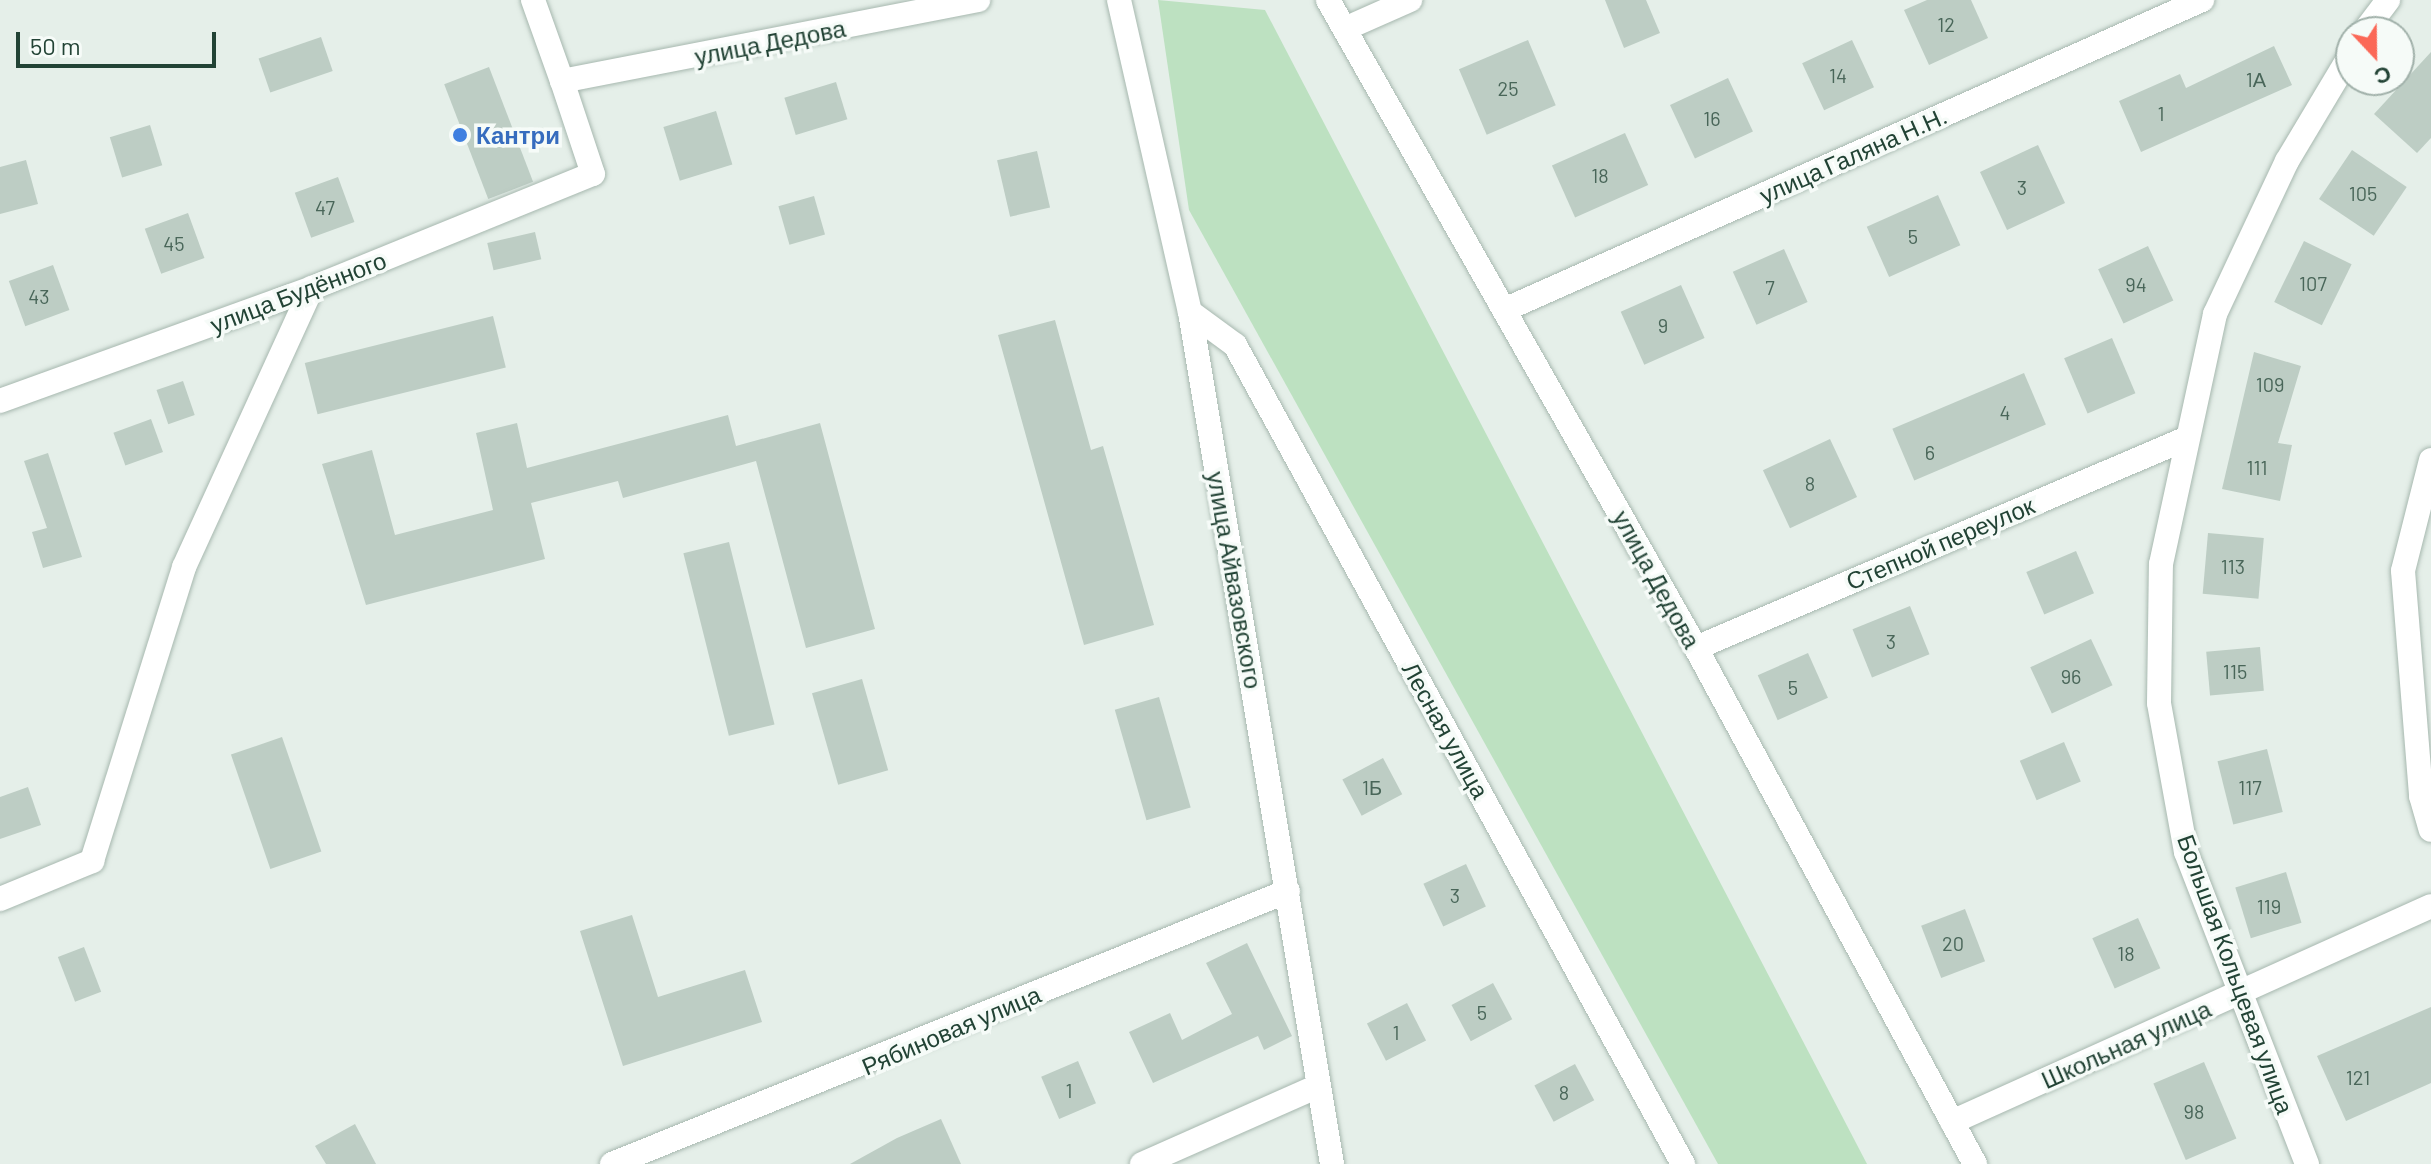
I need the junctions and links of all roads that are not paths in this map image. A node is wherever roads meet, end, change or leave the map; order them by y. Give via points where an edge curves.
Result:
1 (533, 0) edge
2 (978, 0) edge
3 (1119, 0) edge
4 (1328, 0) edge
5 (1410, 0) edge
6 (2202, 0) edge
7 (1349, 27) junction
8 (562, 81) junction
9 (2335, 81) edge
10 (312, 288) junction
11 (1504, 310) junction
12 (1190, 312) junction
13 (0, 401) edge
14 (2185, 439) junction
15 (2431, 460) edge
16 (1696, 648) junction
17 (2431, 830) edge
18 (1288, 891) junction
19 (0, 899) edge
20 (2431, 906) edge
21 (2238, 993) junction
22 (1316, 1087) junction
23 (1952, 1122) junction
24 (612, 1164) edge
25 (1142, 1164) edge
26 (1332, 1164) edge
27 (1683, 1164) edge
28 (1975, 1164) edge
29 (2307, 1164) edge

1 - 8 street
2 - 8 street, улица Дедова
3 - 12 street, улица Айвазовского
4 - 7 street, улица Дедова
5 - 7 street
6 - 11 street, улица Галяна Н.Н.
7 - 11 street, улица Дедова
8 - 10 street, улица Будённого via 593,174
9 - 14 street, Большая Кольцевая улица via 2287,161 2215,314
10 - 13 street, улица Будённого
10 - 19 street via 184,567 92,861
11 - 16 street, улица Дедова
12 - 18 street, улица Айвазовского
12 - 27 street, Лесная улица via 1235,345
14 - 16 street, Степной переулок
14 - 21 street, Большая Кольцевая улица via 2161,564 2159,703 2186,852
15 - 17 street via 2403,571 2421,796
16 - 23 street, улица Дедова
18 - 22 street, улица Айвазовского
18 - 24 street, Рябиновая улица
20 - 21 street, Школьная улица
21 - 23 street, Школьная улица
21 - 29 street, Большая Кольцевая улица
22 - 25 street
22 - 26 street, улица Айвазовского
23 - 28 street, улица Дедова

